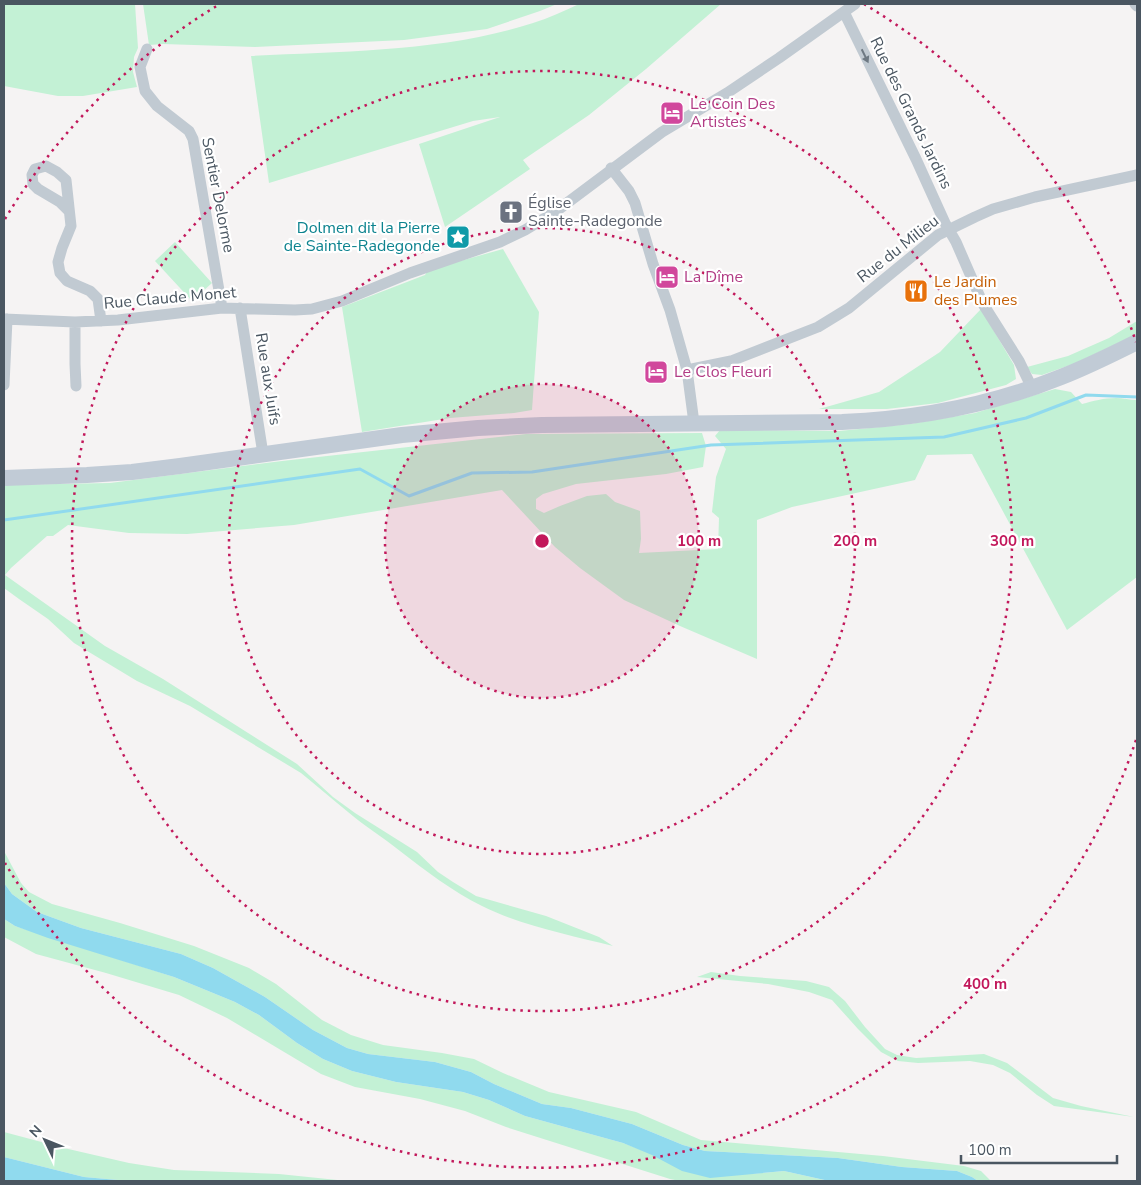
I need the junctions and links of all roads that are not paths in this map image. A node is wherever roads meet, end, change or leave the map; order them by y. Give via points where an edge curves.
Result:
1 (855, 4) edge
2 (1135, 4) edge
3 (1137, 6) edge
4 (844, 12) junction
5 (147, 49) dead end
6 (611, 168) junction
7 (1137, 175) edge
8 (69, 211) dead end
9 (949, 229) junction
10 (222, 308) junction
11 (240, 308) junction
12 (5, 319) edge
13 (101, 321) junction
14 (75, 322) junction
15 (1137, 342) edge
16 (687, 370) junction
17 (4, 385) edge
18 (76, 386) dead end
19 (1032, 388) junction
20 (694, 423) junction
21 (263, 454) junction
22 (4, 478) edge

1 - 4 street, Rue Claude Monet
2 - 3 street
4 - 6 street, Rue Claude Monet
4 -> 9 street, Rue des Grands Jardins
5 - 10 street, Sentier Delorme via 140,67 145,91 157,106 189,131 193,139
6 - 11 street, Rue Claude Monet via 554,212 500,242 325,306 295,310
6 - 16 street via 635,203
7 - 9 street, Rue du Milieu via 1014,202
8 - 13 street via 71,226 58,262 60,273 67,281 90,290 98,299
9 - 16 street, Rue du Milieu via 849,308 818,328 731,361
9 - 19 street, Rue des Grands Jardins via 983,304
10 - 11 street, Rue Claude Monet
10 - 13 street, Rue Claude Monet
11 - 21 street, Rue aux Juifs
12 - 14 street, Rue Claude Monet
12 - 17 street
13 - 14 street, Rue Claude Monet
14 - 18 street
15 - 19 main road
16 - 20 street
19 - 20 main road via 953,409 873,420
20 - 21 main road via 478,428
21 - 22 main road via 132,472

